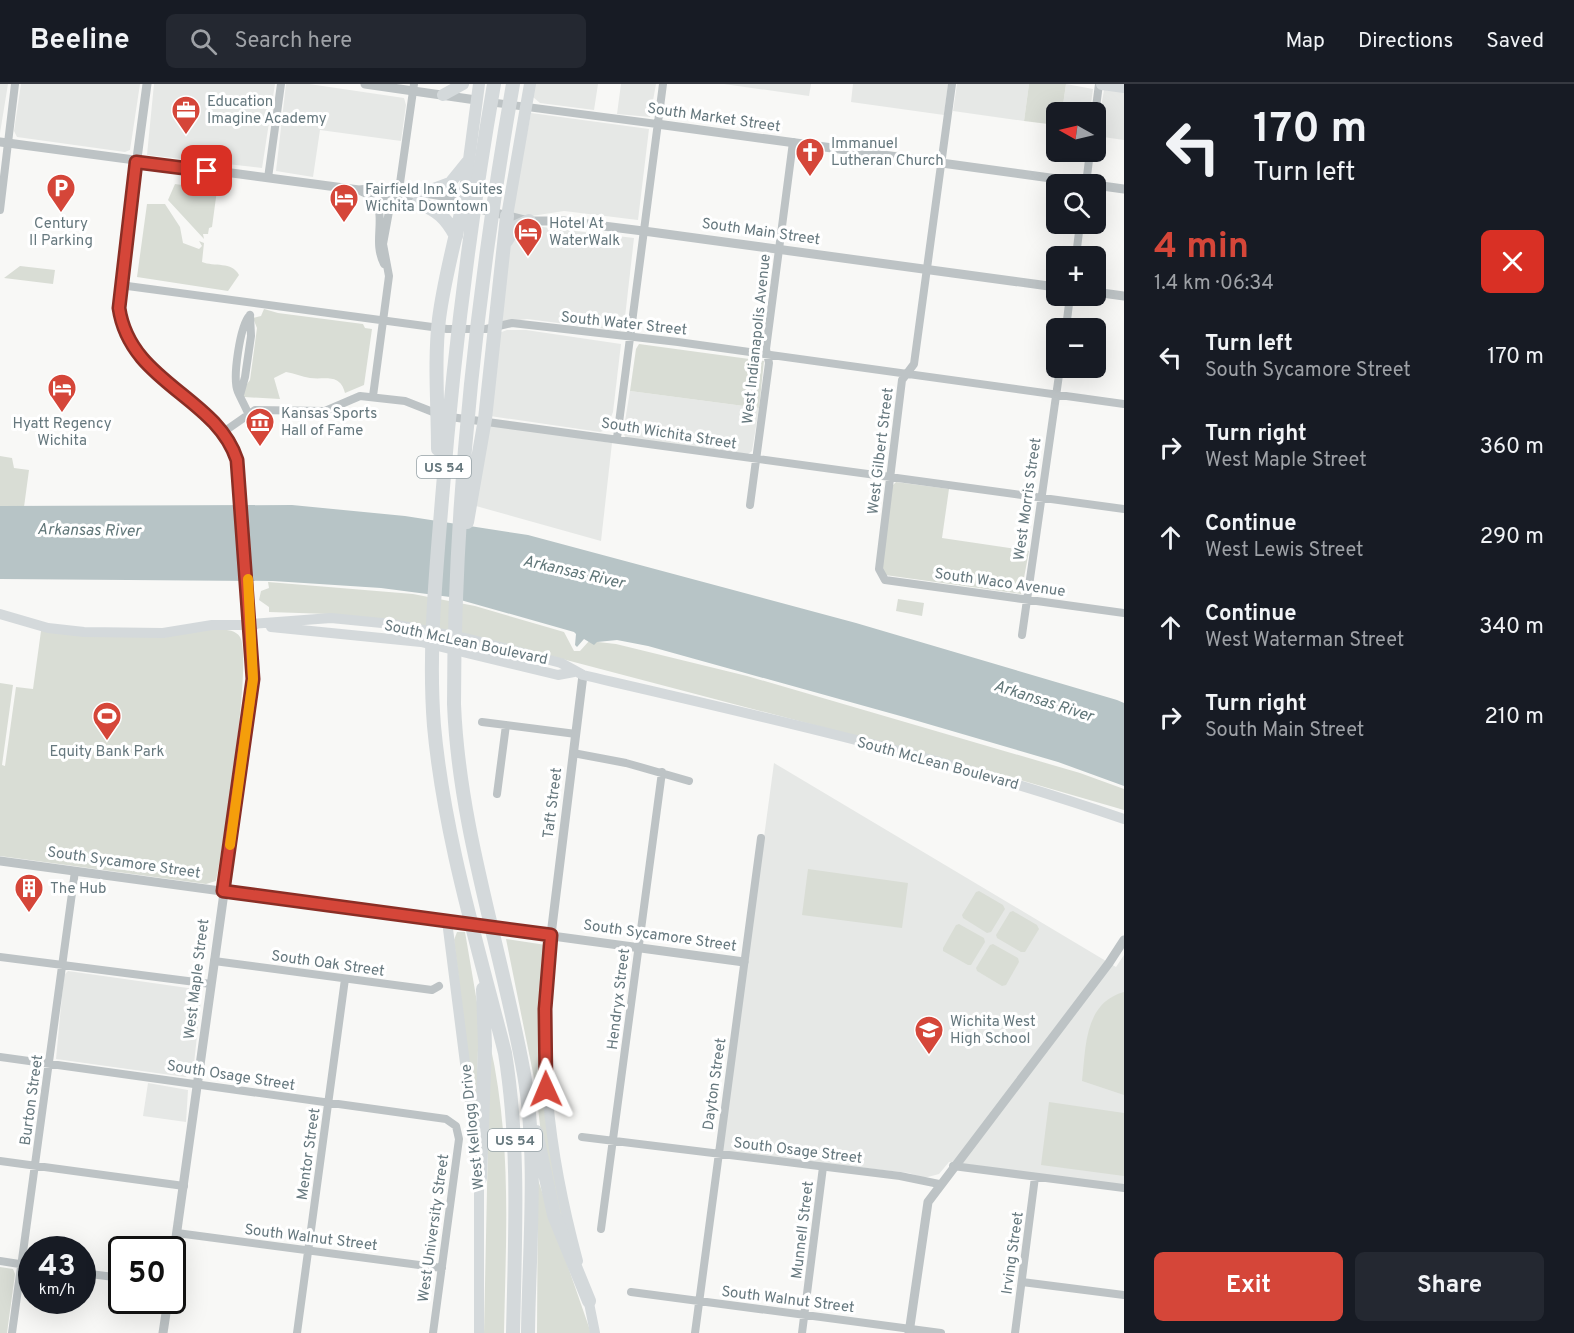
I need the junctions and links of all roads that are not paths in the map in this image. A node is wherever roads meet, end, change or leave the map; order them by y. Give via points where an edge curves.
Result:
1 (15, 84) edge
2 (147, 84) edge
3 (281, 84) edge
4 (365, 84) edge
5 (463, 84) edge
6 (479, 84) edge
7 (494, 84) edge
8 (513, 84) edge
9 (530, 84) edge
10 (663, 84) edge
11 (952, 84) edge
12 (1101, 84) edge
13 (413, 87) edge
14 (1124, 87) edge
15 (443, 95) junction
16 (476, 100) junction
17 (1098, 102) edge
18 (526, 107) junction
19 (657, 124) junction
20 (4, 142) edge
21 (793, 142) junction
22 (470, 159) junction
23 (136, 162) junction
24 (941, 163) junction
25 (268, 178) junction
26 (1046, 178) edge
27 (1106, 186) edge
28 (1124, 189) edge
29 (359, 190) junction
30 (399, 190) junction
31 (374, 197) junction
32 (420, 198) junction
33 (399, 201) junction
34 (464, 205) junction
35 (0, 210) edge
36 (507, 216) junction
37 (529, 221) junction
38 (643, 231) junction
39 (456, 236) junction
40 (780, 248) junction
41 (503, 249) junction
42 (927, 269) junction
43 (389, 276) junction
44 (120, 285) junction
45 (1046, 286) edge
46 (1106, 294) edge
47 (1124, 296) edge
48 (251, 304) junction
49 (382, 322) junction
50 (630, 337) junction
51 (768, 354) junction
52 (907, 374) junction
53 (1058, 378) edge
54 (1056, 394) junction
55 (373, 396) junction
56 (1124, 404) edge
57 (248, 413) junction
58 (222, 434) junction
59 (617, 438) junction
60 (756, 460) junction
61 (890, 475) junction
62 (1041, 496) junction
63 (750, 505) dead end
64 (1124, 509) edge
65 (439, 535) junction
66 (879, 569) joint
67 (458, 572) junction
68 (1027, 600) junction
69 (1124, 613) edge
70 (0, 614) edge
71 (251, 624) junction
72 (1022, 635) dead end
73 (579, 674) junction
74 (482, 722) dead end
75 (507, 725) junction
76 (576, 734) junction
77 (573, 753) junction
78 (662, 772) junction
79 (689, 781) dead end
80 (497, 794) dead end
81 (1124, 819) edge
82 (761, 838) dead end
83 (0, 861) edge
84 (75, 870) junction
85 (223, 891) junction
86 (447, 921) junction
87 (551, 935) junction
88 (1124, 940) edge
89 (638, 947) junction
90 (480, 951) junction
91 (0, 957) edge
92 (214, 961) junction
93 (744, 962) junction
94 (63, 964) junction
95 (345, 979) junction
96 (211, 984) junction
97 (439, 986) dead end
98 (0, 1057) edge
99 (49, 1064) junction
100 (524, 1076) junction
101 (198, 1084) junction
102 (329, 1103) junction
103 (456, 1126) joint
104 (582, 1137) dead end
105 (613, 1141) junction
106 (718, 1154) junction
107 (0, 1161) edge
108 (36, 1166) junction
109 (953, 1166) junction
110 (824, 1167) junction
111 (1035, 1176) junction
112 (480, 1178) junction
113 (939, 1185) junction
114 (184, 1186) junction
115 (1124, 1188) edge
116 (601, 1229) dead end
117 (177, 1233) junction
118 (26, 1236) edge
119 (177, 1236) edge
120 (308, 1250) junction
121 (0, 1262) edge
122 (18, 1264) edge
123 (442, 1268) junction
124 (1022, 1281) junction
125 (18, 1292) edge
126 (631, 1292) dead end
127 (1124, 1295) edge
128 (589, 1301) junction
129 (699, 1302) junction
130 (166, 1314) edge
131 (804, 1316) junction
132 (909, 1331) edge
133 (12, 1333) edge
134 (163, 1333) edge
135 (297, 1333) edge
136 (433, 1333) edge
137 (479, 1333) edge
138 (513, 1333) edge
139 (528, 1333) edge
140 (595, 1333) edge
141 (695, 1333) edge
142 (802, 1333) edge
143 (941, 1333) edge
144 (1015, 1333) edge

1 - 20 street
2 - 23 street
3 - 25 street
4 - 13 street, South Market Street
5 - 15 main road
6 - 16 main road
7 - 65 highway, US 54 via 464,274
8 - 67 highway, US 54 via 482,277 462,462
9 - 18 main road
10 - 19 street
11 - 24 street, West Gilbert Street
12 - 14 main road
12 - 17 street
13 - 15 street, South Market Street
13 - 30 street
15 - 16 street, South Market Street
16 - 18 street, South Market Street
16 - 22 main road
18 - 19 street, South Market Street
18 - 36 main road
19 - 21 street, South Market Street
19 - 38 street
20 - 23 street, South Main Street
20 - 35 street
21 - 24 street, South Market Street
21 - 40 street, West Indianapolis Avenue
22 - 32 main road via 450,183
22 - 34 main road
23 - 25 street, South Main Street
23 - 44 street
24 - 26 street, South Market Street
24 - 42 street, West Gilbert Street
25 - 29 street, South Main Street
27 - 28 street, South Market Street
29 - 30 street, South Main Street
29 - 31 street, South Main Street
30 - 32 street, South Main Street
31 - 33 street, South Main Street
31 - 43 street via 380,213 377,249
32 - 33 street, South Main Street
32 - 34 street, South Main Street via 457,198
32 - 39 highway via 447,220
33 - 43 street via 390,206 385,223 383,244
34 - 36 street, South Main Street
34 - 39 highway
36 - 37 street, South Main Street
36 - 41 highway
37 - 38 street, South Main Street via 564,221
37 - 41 highway via 514,228
38 - 40 street, South Main Street
38 - 50 street
39 - 65 highway via 445,278 436,361
40 - 42 street, South Main Street
40 - 51 street, West Indianapolis Avenue
41 - 67 highway via 485,419
42 - 45 street, South Main Street
42 - 52 street, West Gilbert Street via 914,364
43 - 49 street
44 - 48 street, South Water Street
44 - 58 street via 122,325 136,354
46 - 47 street
48 - 49 street, South Water Street
48 - 57 street via 240,396
49 - 50 street, South Water Street via 466,330 512,324
49 - 55 street
50 - 51 street, South Water Street
50 - 59 street
51 - 52 street, South Water Street
51 - 60 street, West Indianapolis Avenue
52 - 54 street, South Water Street
52 - 61 street, West Gilbert Street via 902,380
53 - 54 street, West Morris Street
54 - 56 street, South Water Street
54 - 62 street, West Morris Street
55 - 57 street, South Wichita Street via 360,396 325,411 262,409
55 - 59 street, South Wichita Street via 405,401 443,416
57 - 58 street
58 - 71 street, West Maple Street via 233,448 239,480
59 - 60 street, South Wichita Street
60 - 61 street, South Wichita Street
60 - 63 street, West Indianapolis Avenue
61 - 62 street, South Wichita Street
61 - 66 street, West Gilbert Street
62 - 64 street, South Wichita Street
62 - 68 street, West Morris Street
65 - 90 highway, US 54 via 432,695 440,772
66 - 68 street, South Waco Avenue via 885,580
67 - 100 highway, US 54 via 454,663 458,768
68 - 69 street, South Waco Avenue
68 - 72 street, West Morris Street
70 - 71 main road, South McLean Boulevard via 48,628 84,632 163,633
71 - 73 main road, South McLean Boulevard via 410,640 558,675
71 - 85 street, West Maple Street via 252,692
73 - 76 street, Taft Street
73 - 81 main road, South McLean Boulevard via 1000,778
74 - 75 street
75 - 76 street
75 - 80 street
76 - 77 street, Taft Street
77 - 78 street
77 - 87 street, Taft Street
78 - 79 street
78 - 89 street, Hendryx Street
82 - 93 street, Dayton Street
83 - 84 street, South Sycamore Street
84 - 85 street, South Sycamore Street
84 - 94 street, Burton Street
85 - 86 street, South Sycamore Street
85 - 92 street, West Maple Street
86 - 87 street, South Sycamore Street
86 - 112 main road, West Kellogg Drive
87 - 89 street, South Sycamore Street
87 - 128 main road via 545,1048 550,1137
88 - 109 street
89 - 93 street, South Sycamore Street
89 - 105 street, Hendryx Street
90 - 112 highway via 485,1046
90 - 138 highway, US 54 via 505,1053 514,1120
91 - 94 street
92 - 95 street, South Oak Street
92 - 96 street, West Maple Street
93 - 106 street, Dayton Street
94 - 96 street
94 - 99 street, Burton Street
95 - 97 street, South Oak Street via 432,990
95 - 102 street, Mentor Street
96 - 101 street, West Maple Street
98 - 99 street, South Osage Street
99 - 101 street, South Osage Street
99 - 108 street, Burton Street
100 - 128 highway via 554,1215
100 - 139 highway, US 54 via 530,1161
101 - 102 street, South Osage Street
101 - 114 street, West Maple Street
102 - 103 street, South Osage Street via 446,1119
102 - 120 street, Mentor Street
103 - 123 street, West University Street via 459,1139
104 - 105 street, South Osage Street
105 - 106 street, South Osage Street
105 - 116 street, Hendryx Street
106 - 110 street, South Osage Street
106 - 129 street, Dayton Street
107 - 108 street
108 - 114 street
108 - 118 street, Burton Street
109 - 111 street
109 - 113 street
110 - 113 street, South Osage Street
110 - 131 street, Munnell Street
111 - 115 street
111 - 124 street, Irving Street
112 - 137 main road, West Kellogg Drive
113 - 132 street via 928,1202
114 - 117 street, West Maple Street
117 - 119 street, West Maple Street
117 - 120 street, South Walnut Street
120 - 123 street, South Walnut Street
120 - 135 street, Mentor Street
121 - 122 street
123 - 136 street, West University Street
124 - 127 street
124 - 144 street, Irving Street
125 - 133 street, Burton Street
126 - 129 street, South Walnut Street
128 - 140 main road
129 - 131 street, South Walnut Street
129 - 141 street, Dayton Street
130 - 134 street
131 - 132 street, South Walnut Street
131 - 142 street, Munnell Street
132 - 143 street, South Walnut Street

